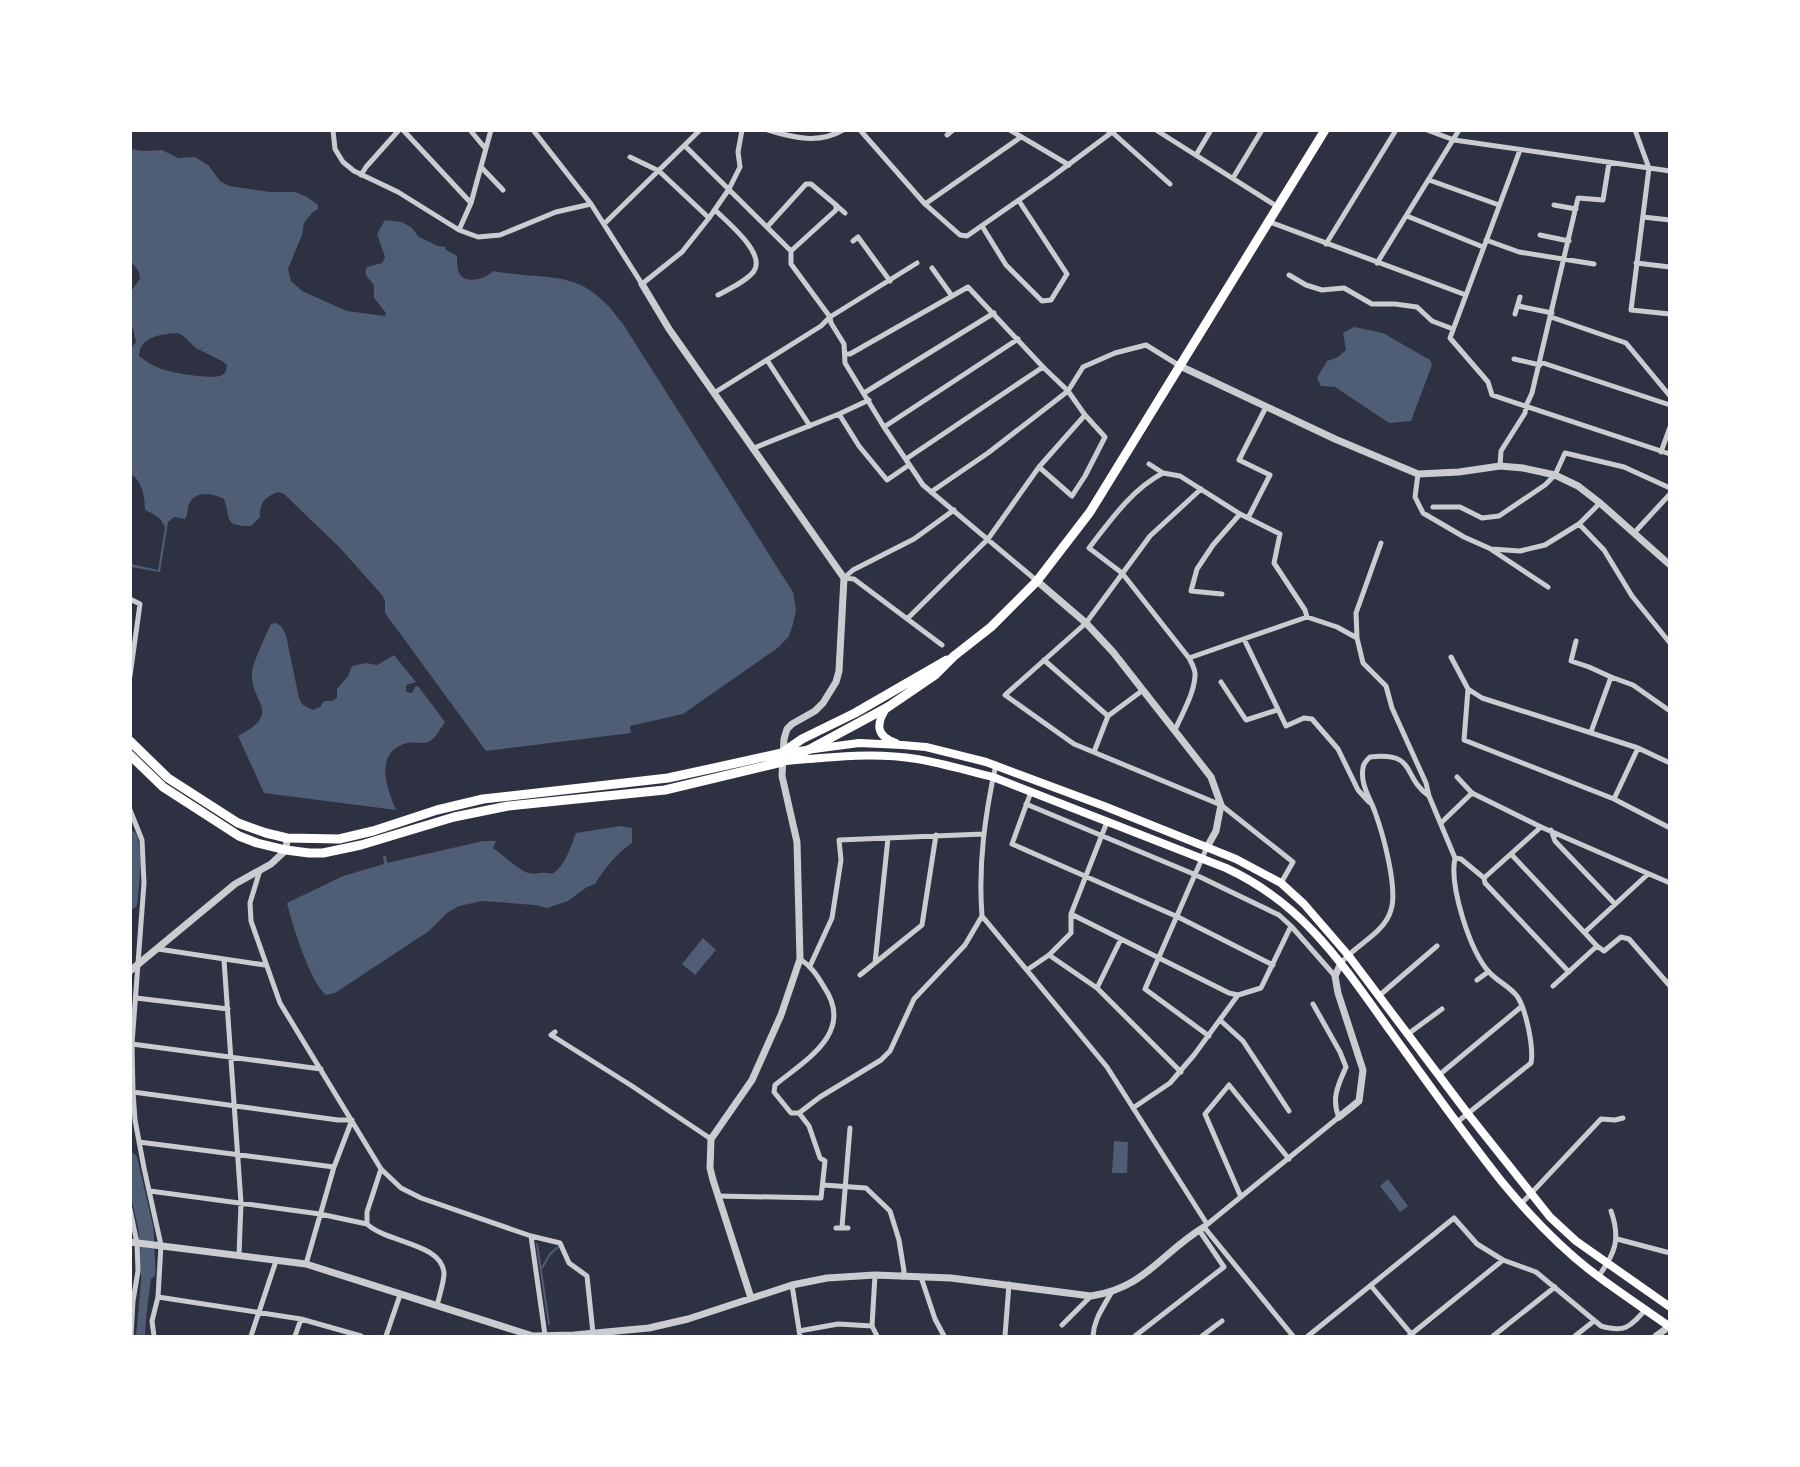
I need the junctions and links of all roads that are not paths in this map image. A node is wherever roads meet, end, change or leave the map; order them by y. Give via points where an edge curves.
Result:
1 (333, 130) edge
2 (401, 130) edge
3 (470, 130) edge
4 (491, 130) edge
5 (533, 130) edge
6 (700, 130) edge
7 (742, 130) edge
8 (843, 130) edge
9 (860, 130) edge
10 (953, 130) edge
11 (1010, 130) edge
12 (1107, 130) edge
13 (1210, 130) edge
14 (1262, 130) edge
15 (1325, 130) edge
16 (1396, 130) edge
17 (1427, 130) edge
18 (1459, 130) edge
19 (1635, 130) edge
20 (769, 131) edge
21 (1158, 131) edge
22 (1114, 132) edge
23 (947, 135) dead end
24 (1021, 137) junction
25 (1454, 140) junction
26 (685, 146) junction
27 (486, 148) junction
28 (1520, 150) junction
29 (1196, 155) junction
30 (630, 157) dead end
31 (1609, 163) junction
32 (1069, 165) junction
33 (481, 167) junction
34 (1649, 168) junction
35 (659, 171) junction
36 (1670, 171) edge
37 (361, 175) junction
38 (1233, 178) junction
39 (1429, 180) junction
40 (1170, 184) dead end
41 (729, 189) junction
42 (503, 190) dead end
43 (1019, 201) junction
44 (471, 203) junction
45 (591, 204) junction
46 (925, 204) junction
47 (836, 205) junction
48 (1554, 205) dead end
49 (1499, 206) junction
50 (1278, 207) junction
51 (1576, 209) junction
52 (715, 210) junction
53 (845, 213) dead end
54 (1407, 216) junction
55 (1643, 217) junction
56 (709, 218) junction
57 (1670, 220) edge
58 (604, 224) junction
59 (982, 226) junction
60 (1267, 226) junction
61 (767, 227) junction
62 (459, 230) junction
63 (1540, 234) dead end
64 (858, 237) dead end
65 (1486, 240) junction
66 (1569, 241) junction
67 (1326, 244) junction
68 (1483, 247) junction
69 (791, 251) junction
70 (1565, 259) junction
71 (917, 263) dead end
72 (1377, 263) junction
73 (1636, 263) junction
74 (1594, 264) dead end
75 (1670, 267) edge
76 (932, 268) dead end
77 (1290, 275) dead end
78 (890, 281) junction
79 (642, 284) junction
80 (718, 295) dead end
81 (1466, 295) junction
82 (952, 296) junction
83 (1520, 297) dead end
84 (1518, 306) junction
85 (994, 313) junction
86 (1515, 314) dead end
87 (1670, 314) edge
88 (1552, 315) junction
89 (830, 317) junction
90 (1453, 329) junction
91 (1018, 339) junction
92 (845, 354) junction
93 (1514, 359) dead end
94 (766, 360) junction
95 (1540, 364) junction
96 (1180, 366) junction
97 (1043, 367) junction
98 (1068, 391) junction
99 (714, 393) junction
100 (864, 393) junction
101 (1670, 396) edge
102 (869, 400) junction
103 (1670, 405) edge
104 (1526, 406) junction
105 (1266, 407) junction
106 (839, 414) junction
107 (1085, 415) junction
108 (810, 426) junction
109 (884, 427) junction
110 (1670, 427) edge
111 (754, 448) junction
112 (1662, 452) junction
113 (1670, 454) edge
114 (908, 462) junction
115 (1149, 464) dead end
116 (1500, 466) junction
117 (1040, 467) junction
118 (1163, 473) junction
119 (1418, 474) junction
120 (1556, 475) junction
121 (1670, 488) edge
122 (1201, 489) junction
123 (931, 492) junction
124 (1670, 494) edge
125 (1600, 503) junction
126 (1433, 507) dead end
127 (954, 510) junction
128 (1240, 513) junction
129 (1248, 518) junction
130 (1580, 524) junction
131 (1634, 533) junction
132 (988, 539) junction
133 (1381, 543) dead end
134 (1491, 549) junction
135 (1670, 565) edge
136 (1122, 573) junction
137 (844, 578) junction
138 (1037, 581) junction
139 (1548, 587) dead end
140 (1222, 594) dead end
141 (130, 598) edge
142 (1307, 617) junction
143 (908, 618) junction
144 (1086, 623) junction
145 (1357, 638) junction
146 (1245, 639) junction
147 (1669, 640) edge
148 (1576, 641) dead end
149 (942, 645) dead end
150 (954, 656) junction
151 (1451, 657) dead end
152 (1189, 658) junction
153 (1044, 660) junction
154 (131, 675) edge
155 (1611, 677) junction
156 (1221, 682) dead end
157 (1468, 688) junction
158 (1143, 690) junction
159 (888, 707) junction
160 (1277, 710) junction
161 (1670, 711) edge
162 (1108, 716) junction
163 (1175, 730) junction
164 (1591, 732) junction
165 (130, 741) edge
166 (902, 745) junction
167 (812, 748) junction
168 (1638, 748) junction
169 (1094, 752) junction
170 (130, 755) edge
171 (782, 758) junction
172 (1670, 763) edge
173 (996, 764) junction
174 (993, 777) junction
175 (1457, 777) dead end
176 (1030, 792) junction
177 (1472, 793) junction
178 (1429, 796) junction
179 (1614, 799) junction
180 (1026, 804) junction
181 (1221, 805) junction
182 (1372, 805) junction
183 (130, 810) edge
184 (1107, 822) junction
185 (1442, 822) junction
186 (1541, 826) junction
187 (1670, 828) edge
188 (1551, 830) junction
189 (982, 834) junction
190 (936, 835) junction
191 (1103, 836) junction
192 (287, 838) junction
193 (888, 838) junction
194 (1207, 847) junction
195 (286, 850) junction
196 (1511, 854) junction
197 (1202, 858) junction
198 (1455, 858) junction
199 (260, 870) junction
200 (1648, 874) junction
201 (1196, 875) junction
202 (1085, 878) junction
203 (1484, 878) junction
204 (1281, 883) junction
205 (1670, 883) edge
206 (1615, 904) junction
207 (1071, 914) junction
208 (982, 916) junction
209 (1178, 917) junction
210 (1291, 926) junction
211 (1585, 932) junction
212 (1121, 939) junction
213 (1437, 946) dead end
214 (1597, 946) junction
215 (158, 949) junction
216 (1348, 955) junction
217 (1049, 956) junction
218 (1160, 957) junction
219 (800, 959) junction
220 (224, 960) junction
221 (874, 963) junction
222 (1341, 963) junction
223 (265, 965) junction
224 (1273, 965) junction
225 (810, 966) junction
226 (133, 969) edge
227 (1027, 970) junction
228 (1488, 972) junction
229 (1569, 972) junction
230 (860, 975) dead end
231 (1335, 976) junction
232 (1477, 980) dead end
233 (1553, 986) dead end
234 (1670, 986) edge
235 (1097, 988) junction
236 (1238, 995) junction
237 (1380, 995) junction
238 (136, 998) junction
239 (1313, 1004) dead end
240 (1521, 1006) junction
241 (228, 1009) junction
242 (1442, 1009) dead end
243 (1221, 1021) junction
244 (555, 1032) dead end
245 (1408, 1035) junction
246 (1209, 1036) junction
247 (132, 1044) edge
248 (232, 1058) junction
249 (321, 1069) junction
250 (1181, 1072) junction
251 (1438, 1075) junction
252 (133, 1092) junction
253 (235, 1107) junction
254 (1133, 1108) junction
255 (1289, 1111) dead end
256 (799, 1113) junction
257 (1468, 1114) junction
258 (1339, 1118) junction
259 (1623, 1118) dead end
260 (352, 1120) junction
261 (1456, 1123) junction
262 (850, 1128) dead end
263 (711, 1139) junction
264 (139, 1142) junction
265 (238, 1155) junction
266 (1289, 1159) junction
267 (334, 1167) junction
268 (381, 1169) junction
269 (823, 1185) junction
270 (845, 1187) junction
271 (150, 1191) junction
272 (1531, 1194) junction
273 (718, 1196) junction
274 (1240, 1197) junction
275 (241, 1203) junction
276 (1521, 1204) junction
277 (130, 1209) edge
278 (1611, 1211) dead end
279 (321, 1214) junction
280 (367, 1224) junction
281 (1203, 1227) junction
282 (842, 1228) dead end
283 (531, 1236) junction
284 (1617, 1239) junction
285 (134, 1242) edge
286 (158, 1245) junction
287 (1670, 1253) edge
288 (239, 1255) junction
289 (1503, 1260) junction
290 (276, 1261) junction
291 (306, 1264) junction
292 (1608, 1264) junction
293 (875, 1275) junction
294 (903, 1276) junction
295 (921, 1277) junction
296 (1598, 1277) junction
297 (1009, 1284) junction
298 (792, 1285) junction
299 (1371, 1286) junction
300 (1555, 1287) junction
301 (1112, 1293) junction
302 (400, 1295) junction
303 (1091, 1296) junction
304 (158, 1297) junction
305 (751, 1298) junction
306 (437, 1306) junction
307 (1670, 1307) edge
308 (1646, 1310) junction
309 (260, 1313) junction
310 (301, 1319) junction
311 (1221, 1321) dead end
312 (1594, 1321) junction
313 (1062, 1325) dead end
314 (872, 1326) junction
315 (1669, 1326) edge
316 (1317, 1330) junction
317 (593, 1332) junction
318 (341, 1334) edge
319 (800, 1334) edge
320 (1005, 1334) edge
321 (545, 1335) edge
322 (131, 1336) edge
323 (153, 1336) edge
324 (252, 1336) edge
325 (295, 1336) edge
326 (361, 1336) edge
327 (386, 1336) edge
328 (533, 1336) edge
329 (573, 1336) edge
330 (877, 1336) edge
331 (944, 1336) edge
332 (1010, 1336) edge
333 (1093, 1336) edge
334 (1135, 1336) edge
335 (1202, 1336) edge
336 (1293, 1336) edge
337 (1308, 1336) edge
338 (1322, 1336) edge
339 (1411, 1336) edge
340 (1493, 1336) edge
341 (1575, 1336) edge
342 (1656, 1336) edge

1 - 37 street via 335,149 343,162
2 - 37 street
2 - 44 street
3 - 27 street
4 - 27 street
5 - 45 street
6 - 26 street
7 - 41 street via 740,167
8 - 20 street via 815,139
9 - 46 street
10 - 23 street
11 - 24 street
12 - 22 street
13 - 29 street
14 - 38 street
15 - 50 highway
16 - 67 street
17 - 25 street
18 - 25 street
19 - 34 street
21 - 29 street
22 - 32 street
22 - 40 street
24 - 32 street
24 - 46 street
25 - 28 street
25 - 39 street
26 - 35 street
26 - 41 street
27 - 33 street
28 - 31 street
28 - 49 street
29 - 38 street
30 - 35 street
31 - 34 street
31 - 51 street via 1603,200 1578,198
32 - 43 street
33 - 42 street
33 - 44 street
34 - 36 street
34 - 55 street
35 - 56 street
35 - 58 street
37 - 62 street via 398,192
38 - 50 street
39 - 49 street
39 - 54 street
41 - 52 street
41 - 61 street
43 - 59 street
43 - 59 street via 1067,274 1051,300 1042,302 1006,265
44 - 62 street
45 - 58 street
45 - 62 street via 556,212 500,235 478,237
46 - 59 street via 960,235 967,236
47 - 53 street
47 - 61 street via 806,184
47 - 69 street via 836,210
48 - 51 street
49 - 65 street
50 - 60 highway
51 - 66 street
52 - 56 street
52 - 80 street via 750,246 756,260 753,273
54 - 68 street
54 - 72 street
55 - 57 street
55 - 73 street
56 - 79 street via 682,252
58 - 79 street
60 - 67 street
60 - 96 highway
61 - 69 street
63 - 66 street
64 - 78 street
65 - 68 street
65 - 70 street via 1519,252
66 - 70 street
67 - 72 street
68 - 81 street
69 - 89 street via 791,264
70 - 74 street
70 - 88 street
71 - 78 street
72 - 81 street
73 - 75 street
73 - 87 street via 1631,310
76 - 82 street
77 - 90 street via 1322,290 1344,288 1372,304 1417,307 1432,321
78 - 89 street
79 - 99 street
81 - 90 street
82 - 85 street via 968,287
82 - 92 street
83 - 84 street
84 - 86 street
84 - 88 street
85 - 91 street
85 - 100 street
88 - 95 street
88 - 101 street via 1626,343
89 - 92 street
89 - 94 street
90 - 104 street via 1450,338 1488,382 1492,395
91 - 97 street
91 - 109 street
92 - 100 street via 845,363
93 - 95 street
94 - 99 street
94 - 108 street
95 - 103 street
95 - 104 street
96 - 98 street via 1146,345 1115,352 1083,367
96 - 105 street
96 - 138 highway via 1090,512
97 - 98 street
97 - 114 street
98 - 107 street
98 - 123 street
99 - 111 street
100 - 102 street
102 - 106 street
102 - 109 street
104 - 112 street
104 - 116 street via 1501,451
105 - 119 street
105 - 129 street via 1239,460 1270,475
106 - 108 street
106 - 114 street via 887,480
107 - 117 street
107 - 117 street via 1105,437 1072,496
108 - 111 street
109 - 114 street
110 - 112 street
111 - 137 street
112 - 113 street
114 - 123 street
115 - 118 street
116 - 119 street
116 - 120 street
117 - 132 street
118 - 122 street via 1180,476
118 - 136 street via 1121,507 1089,548
119 - 134 street via 1415,497 1424,513
120 - 121 street via 1565,453 1624,467
120 - 125 street
120 - 126 street via 1498,516 1482,518 1460,507
122 - 128 street
122 - 136 street via 1150,536
123 - 127 street
124 - 131 street
125 - 130 street
125 - 131 street
127 - 132 street
127 - 137 street via 914,539
128 - 129 street
128 - 140 street via 1197,569 1191,591
129 - 142 street via 1280,534 1274,563
130 - 134 street via 1532,550
130 - 147 street via 1604,550 1632,596
131 - 135 street
132 - 138 street
132 - 143 street
133 - 145 street via 1356,612
134 - 139 street
136 - 144 street
136 - 152 street
137 - 143 street via 854,579
137 - 171 street via 836,682 815,711 787,729
138 - 144 street
138 - 150 highway via 991,627
141 - 154 street via 140,604
142 - 145 street
142 - 146 street
143 - 149 street
144 - 153 street
144 - 158 street
145 - 178 street via 1363,663 1386,686
146 - 152 street
146 - 160 street
148 - 155 street via 1571,661
150 - 159 highway via 935,675
150 - 171 highway via 802,739
151 - 157 street
152 - 163 street via 1196,676
153 - 162 street
153 - 169 street via 1005,695 1074,744
155 - 161 street via 1633,685
155 - 164 street
156 - 160 street via 1246,720
157 - 164 street via 1482,698
157 - 179 street via 1464,740
158 - 162 street
158 - 163 street
159 - 166 main road via 879,719 879,727 885,738
159 - 167 highway
160 - 182 street via 1286,726 1304,718 1312,719 1338,749 1358,790
162 - 169 street
163 - 181 street via 1211,777
164 - 168 street
165 - 192 highway via 168,778 216,810 252,828
166 - 167 main road via 859,743
166 - 173 main road
167 - 171 highway
168 - 172 street
168 - 179 street
169 - 181 street
170 - 195 highway via 163,787 239,836
171 - 174 main road via 906,758
171 - 192 highway via 668,778 483,799 339,839
171 - 195 highway via 665,790 508,806 333,851
171 - 219 street via 782,776 797,842
173 - 174 street
173 - 194 main road
174 - 176 main road
174 - 189 street
175 - 177 street
176 - 180 street
176 - 184 main road
177 - 185 street
177 - 186 street
178 - 182 street via 1404,762 1396,757 1370,757 1362,769
178 - 185 street
179 - 187 street
180 - 191 street
180 - 202 street via 1012,844
181 - 194 street via 1216,831
181 - 204 street via 1293,862
182 - 216 street via 1394,896 1385,924
183 - 226 street via 142,840 144,884
184 - 191 street
184 - 197 main road
185 - 198 street
186 - 188 street
186 - 196 street
188 - 200 street
188 - 206 street via 1555,841
189 - 190 street
189 - 208 street
190 - 193 street
190 - 221 street via 922,925
191 - 201 street
191 - 202 street
192 - 195 street
193 - 221 street
193 - 225 street via 839,840 841,860 832,918
194 - 197 street
194 - 204 main road
195 - 199 street
196 - 203 street
196 - 211 street
197 - 201 street
197 - 222 main road via 1249,878 1296,912
198 - 203 street
198 - 228 street via 1464,923
199 - 215 street via 235,884
199 - 223 street via 250,903 251,921
200 - 205 street
200 - 206 street
201 - 209 street
201 - 210 street via 1278,915
202 - 207 street
202 - 209 street
203 - 229 street
204 - 216 main road
206 - 211 street
207 - 212 street
207 - 217 street via 1071,933
208 - 227 street
208 - 256 street via 965,945 914,999 890,1051
209 - 218 street
209 - 224 street
210 - 224 street
210 - 231 street
211 - 214 street
212 - 218 street
212 - 235 street
213 - 237 street
214 - 229 street
214 - 234 street via 1604,951 1621,937 1629,939
215 - 220 street
215 - 226 street
216 - 222 street
216 - 237 main road
217 - 227 street
217 - 235 street
218 - 236 street
218 - 246 street via 1145,989
219 - 225 street
219 - 263 street via 752,1080
220 - 223 street
220 - 241 street
221 - 230 street
222 - 231 street
222 - 261 main road
223 - 249 street via 280,1003
224 - 236 street via 1261,988
225 - 256 street via 835,1005 835,1016 832,1032 820,1046 775,1084 774,1092 791,1113
226 - 238 street
227 - 254 street via 1107,1066
228 - 232 street
228 - 240 street via 1518,997
229 - 233 street
231 - 258 street via 1363,1070 1359,1101
235 - 250 street
236 - 243 street
237 - 245 main road
238 - 241 street
238 - 247 street
239 - 258 street via 1346,1067 1335,1095
240 - 251 street
240 - 257 street via 1533,1052 1530,1063
241 - 248 street
242 - 245 street
243 - 246 street
243 - 255 street via 1243,1041
244 - 263 street via 551,1035
245 - 251 main road
246 - 250 street
247 - 248 street
247 - 252 street
248 - 249 street
248 - 253 street
249 - 260 street
250 - 254 street
251 - 257 main road
252 - 253 street
252 - 264 street
253 - 260 street
253 - 265 street
254 - 281 street
256 - 269 street via 809,1126 819,1158 825,1161
257 - 261 street
257 - 272 main road
258 - 266 street
259 - 272 street via 1601,1119
260 - 267 street
260 - 268 street
261 - 276 main road
262 - 270 street
263 - 273 street via 710,1168
264 - 265 street
264 - 271 street
265 - 267 street
265 - 275 street
266 - 274 street
266 - 274 street via 1229,1085 1205,1114
267 - 279 street
268 - 280 street
268 - 283 street via 401,1188 421,1198
269 - 270 street
269 - 273 street via 821,1198
270 - 282 street
270 - 294 street via 866,1188 890,1211 899,1240
271 - 275 street
271 - 286 street
272 - 276 street
272 - 292 main road via 1550,1217
273 - 305 street
274 - 281 street
275 - 279 street
275 - 288 street
276 - 296 main road via 1565,1250
277 - 285 street
278 - 284 street
279 - 280 street
279 - 291 street
280 - 306 street via 382,1234 435,1254 444,1275
281 - 301 street via 1133,1283
281 - 334 street via 1224,1267
281 - 336 street
283 - 317 street via 560,1243 568,1263 587,1276
283 - 321 street
284 - 287 street
284 - 292 street
285 - 286 street
285 - 322 street via 138,1271
286 - 288 street
286 - 304 street
288 - 290 street
289 - 299 street via 1477,1244 1454,1218
289 - 300 street via 1536,1272
289 - 339 street
290 - 291 street
290 - 309 street
291 - 302 street
292 - 296 street
292 - 307 main road
293 - 294 street
293 - 298 street
293 - 314 street
294 - 295 street
295 - 297 street
295 - 331 street
296 - 308 main road
297 - 303 street
297 - 320 street
298 - 305 street
298 - 319 street
299 - 316 street
299 - 339 street
300 - 312 street
300 - 340 street
301 - 303 street
301 - 333 street via 1093,1326
302 - 306 street
302 - 327 street
303 - 313 street
304 - 309 street
304 - 323 street
305 - 317 street via 649,1328
306 - 328 street
308 - 312 street via 1631,1326 1613,1330
308 - 315 main road
309 - 310 street
309 - 324 street
310 - 318 street
310 - 325 street
311 - 335 street
312 - 341 street
314 - 319 street via 838,1324
314 - 330 street
315 - 342 street
316 - 337 street
316 - 338 street
317 - 329 street
318 - 326 street
320 - 332 street
321 - 328 street
321 - 329 street

